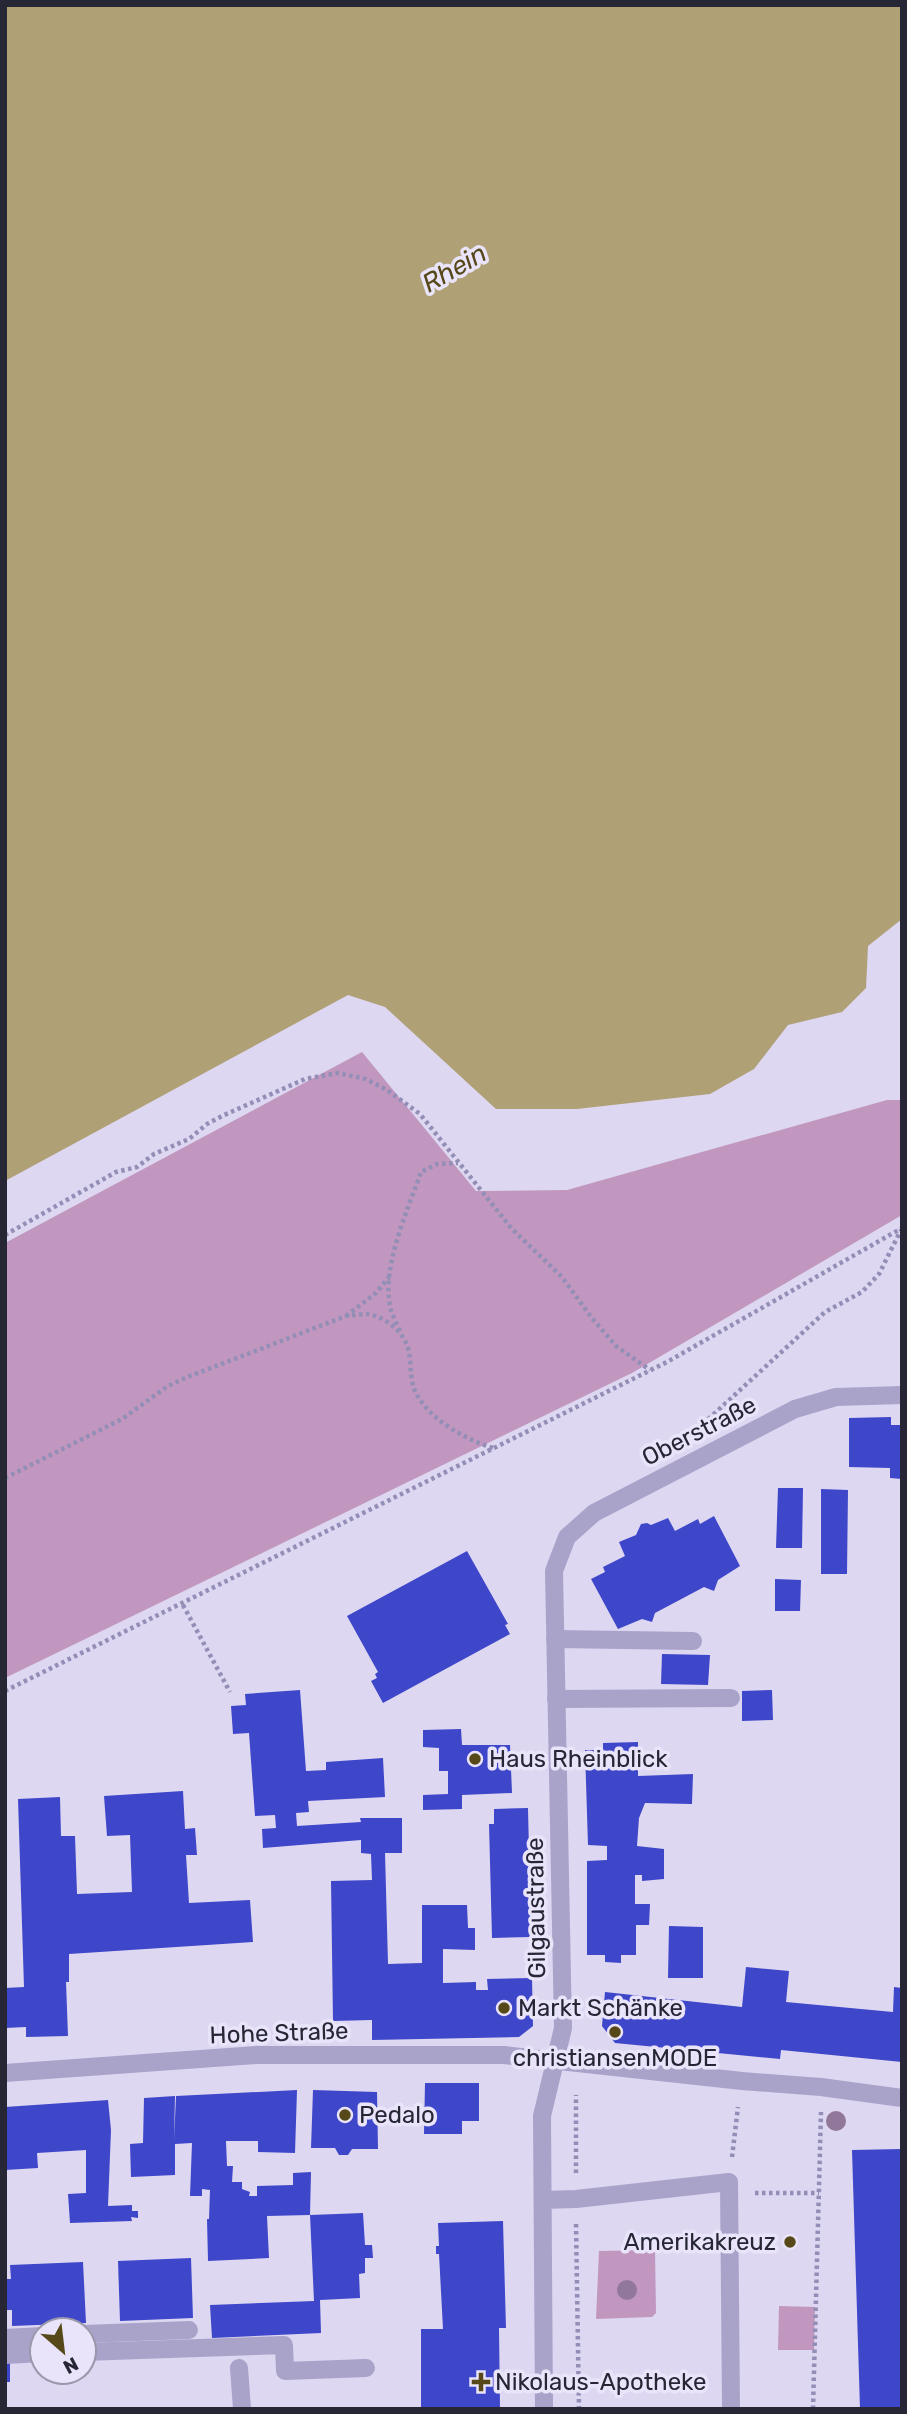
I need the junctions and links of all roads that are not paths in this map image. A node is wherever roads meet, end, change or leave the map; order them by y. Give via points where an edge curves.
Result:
1 (902, 1395) edge
2 (554, 1571) joint
3 (555, 1639) junction
4 (693, 1641) dead end
5 (731, 1698) dead end
6 (556, 1699) junction
7 (554, 2061) junction
8 (5, 2073) edge
9 (902, 2098) edge
10 (543, 2200) junction
11 (189, 2330) dead end
12 (98, 2333) edge
13 (28, 2337) edge
14 (5, 2338) edge
15 (98, 2352) edge
16 (28, 2354) edge
17 (5, 2355) edge
18 (239, 2368) dead end
19 (366, 2368) dead end
20 (242, 2409) edge
21 (544, 2409) edge
22 (731, 2409) edge

1 - 2 street, Oberstraße via 836,1397 794,1409 594,1513 567,1537
2 - 3 street, Gilgaustraße
3 - 4 street
3 - 6 street, Gilgaustraße
5 - 6 street
6 - 7 street, Gilgaustraße via 563,2028
7 - 8 street, Hohe Straße via 481,2054 257,2055
7 - 9 street, Hohe Straße
7 - 10 street, Gilgaustraße via 542,2116
10 - 21 street, Gilgaustraße
10 - 22 street via 729,2187
11 - 12 street
13 - 14 street
15 - 19 street via 284,2345 285,2371
16 - 17 street
18 - 20 street

